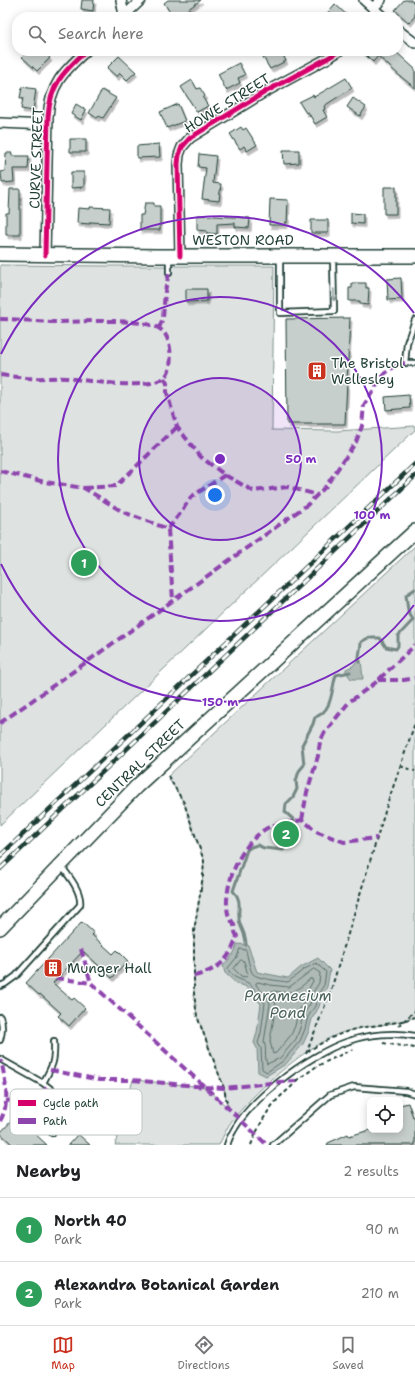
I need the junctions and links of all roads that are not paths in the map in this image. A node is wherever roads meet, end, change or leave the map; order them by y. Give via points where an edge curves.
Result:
1 (121, 0) edge
2 (141, 0) edge
3 (364, 0) edge
4 (381, 0) edge
5 (123, 12) edge
6 (128, 12) edge
7 (375, 12) edge
8 (378, 12) edge
9 (403, 34) edge
10 (415, 43) edge
11 (80, 56) edge
12 (331, 56) edge
13 (0, 124) edge
14 (48, 124) junction
15 (0, 254) edge
16 (45, 255) junction
17 (174, 256) junction
18 (280, 256) junction
19 (333, 256) junction
20 (415, 256) edge
21 (169, 273) dead end
22 (415, 320) edge
23 (415, 363) edge
24 (415, 531) edge
25 (60, 865) junction
26 (0, 928) edge
27 (0, 986) edge
28 (0, 1017) edge
29 (415, 1036) edge
30 (0, 1040) edge
31 (54, 1041) dead end
32 (0, 1059) edge
33 (43, 1083) junction
34 (51, 1089) edge
35 (415, 1094) edge
36 (227, 1145) edge
37 (273, 1145) edge

1 - 5 street
2 - 6 street
3 - 7 street
4 - 8 street
9 - 10 street
11 - 14 street, CURVE STREET via 65,70 55,85 50,98
12 - 17 street, HOWE STREET via 265,92 184,144 178,164
13 - 14 street
14 - 16 street, CURVE STREET
15 - 16 main road, WESTON ROAD
16 - 17 main road, WESTON ROAD
17 - 18 main road, WESTON ROAD
17 - 21 lane
18 - 19 main road, WESTON ROAD
19 -> 18 lane via 334,311 280,313
19 - 20 main road, WESTON ROAD
22 - 23 lane via 407,343 405,363
24 - 25 main road, CENTRAL STREET via 137,786
25 - 26 main road, CENTRAL STREET
25 - 27 lane via 71,880 80,898 80,905 16,976
28 - 30 lane
29 - 36 lane via 379,1035 350,1040 325,1051 301,1066 253,1105 240,1120
31 - 33 lane via 55,1057
32 - 33 lane
33 - 34 lane
35 - 37 lane via 354,1087 330,1095

